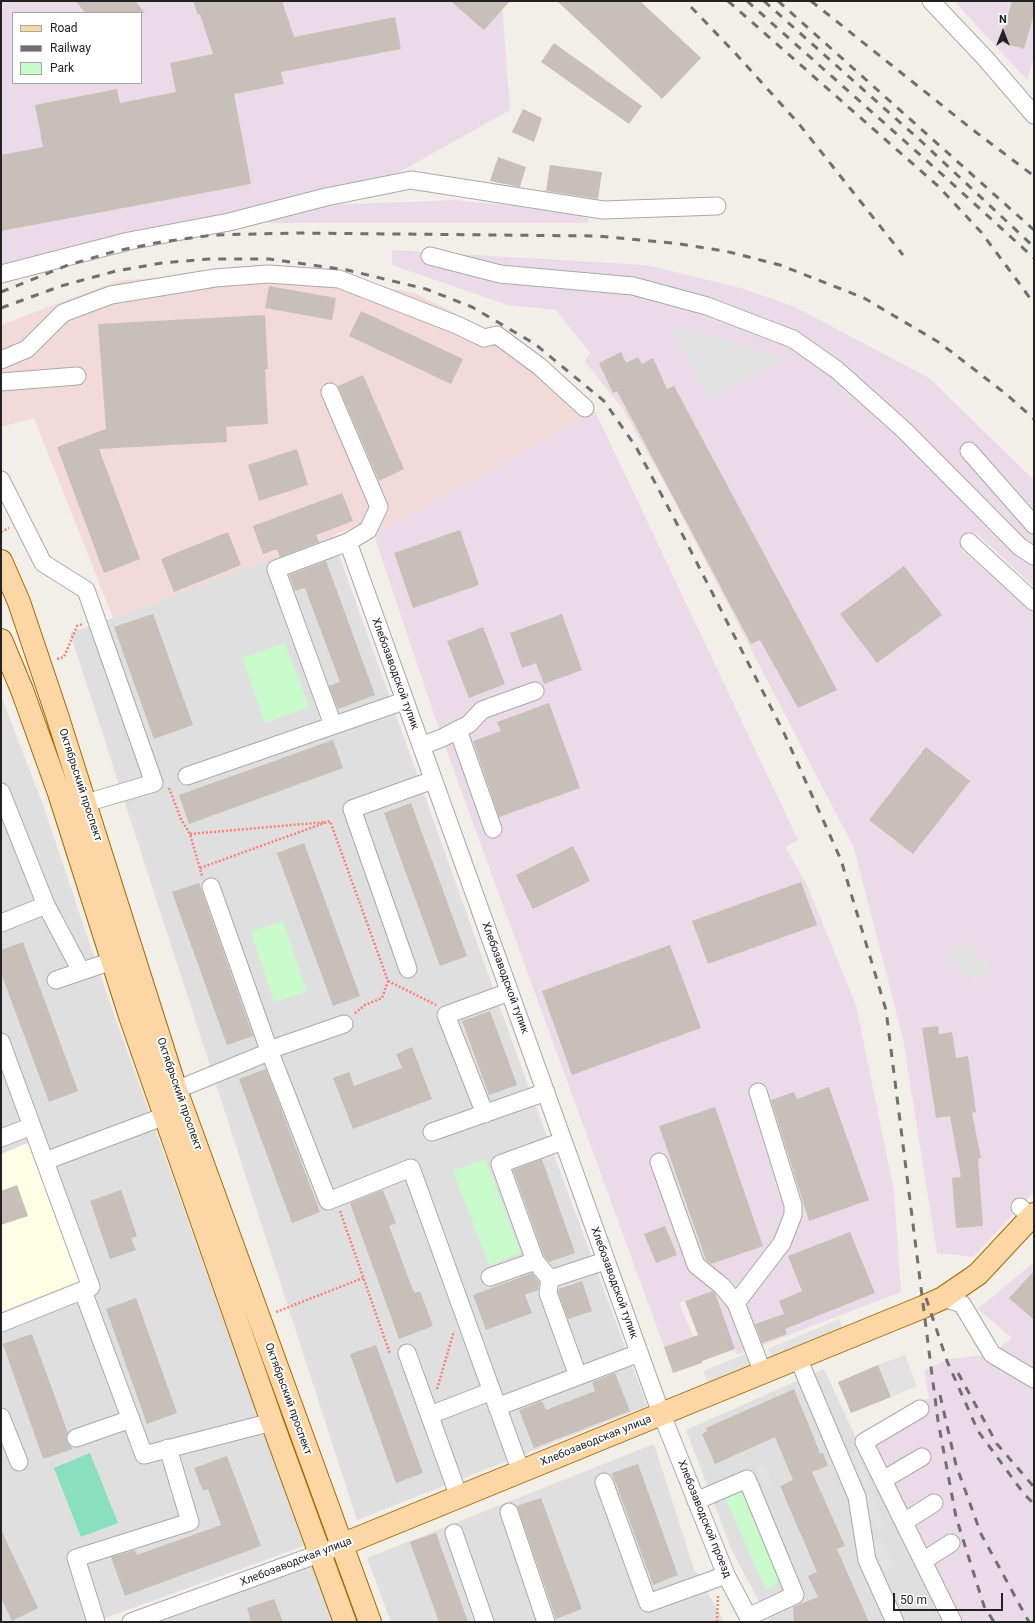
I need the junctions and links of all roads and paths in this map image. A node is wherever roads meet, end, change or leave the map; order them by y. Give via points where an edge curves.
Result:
1 (931, 1) edge
2 (1034, 115) edge
3 (717, 206) dead end
4 (430, 256) dead end
5 (1, 274) edge
6 (1, 360) edge
7 (77, 376) dead end
8 (1, 382) edge
9 (330, 392) dead end
10 (585, 408) dead end
11 (969, 451) dead end
12 (1, 480) edge
13 (1034, 525) edge
14 (10, 528) dead end
15 (1, 532) edge
16 (348, 542) junction
17 (968, 542) dead end
18 (1034, 556) edge
19 (1, 561) edge
20 (1034, 602) edge
21 (77, 626) dead end
22 (1, 640) edge
23 (53, 660) dead end
24 (535, 691) dead end
25 (404, 701) junction
26 (333, 725) junction
27 (458, 730) junction
28 (421, 746) junction
29 (187, 776) dead end
30 (433, 780) junction
31 (1, 792) edge
32 (86, 803) junction
33 (330, 821) junction
34 (493, 829) dead end
35 (190, 834) dead end
36 (200, 868) dead end
37 (211, 887) dead end
38 (46, 905) junction
39 (1, 923) edge
40 (112, 961) junction
41 (408, 970) dead end
42 (81, 971) junction
43 (56, 980) dead end
44 (388, 981) junction
45 (509, 992) junction
46 (452, 1013) junction
47 (344, 1024) joint
48 (1, 1042) edge
49 (269, 1050) junction
50 (176, 1090) junction
51 (546, 1092) junction
52 (758, 1092) dead end
53 (485, 1114) junction
54 (165, 1116) junction
55 (32, 1126) junction
56 (432, 1132) dead end
57 (1, 1138) edge
58 (563, 1141) junction
59 (45, 1161) junction
60 (659, 1162) dead end
61 (340, 1211) dead end
62 (1029, 1212) edge
63 (535, 1261) junction
64 (605, 1261) junction
65 (490, 1277) dead end
66 (363, 1278) junction
67 (550, 1279) junction
68 (83, 1291) junction
69 (943, 1298) junction
70 (736, 1302) junction
71 (274, 1313) dead end
72 (1, 1323) edge
73 (454, 1328) dead end
74 (639, 1353) junction
75 (400, 1356) joint
76 (798, 1358) junction
77 (763, 1373) junction
78 (578, 1376) junction
79 (1034, 1379) edge
80 (494, 1399) junction
81 (920, 1409) dead end
82 (662, 1414) junction
83 (430, 1415) junction
84 (1, 1417) edge
85 (130, 1419) junction
86 (272, 1422) junction
87 (76, 1438) dead end
88 (168, 1448) junction
89 (922, 1457) dead end
90 (18, 1462) dead end
91 (521, 1472) junction
92 (883, 1480) junction
93 (604, 1482) dead end
94 (459, 1497) junction
95 (696, 1501) junction
96 (934, 1504) dead end
97 (509, 1512) dead end
98 (904, 1522) junction
99 (454, 1533) dead end
100 (951, 1543) dead end
101 (341, 1545) junction
102 (321, 1553) junction
103 (923, 1561) junction
104 (722, 1583) junction
105 (750, 1619) edge
106 (96, 1622) edge
107 (131, 1622) edge
108 (345, 1622) edge
109 (370, 1622) edge
110 (485, 1622) edge
111 (546, 1622) edge
112 (717, 1622) edge
113 (895, 1622) edge
114 (953, 1622) edge

1 - 2 street
3 - 5 street via 603,210 411,180 326,197 229,222 129,241
4 - 18 street via 500,274 633,286 707,306 793,340 837,370 904,430 1020,547
6 - 10 street via 27,349 63,313 111,295 215,278 268,274 340,279 484,338 497,335 539,366
7 - 8 street
9 - 16 street via 379,506 368,530
11 - 13 street
12 - 32 street via 43,563 86,590 154,784
14 - 15 path
16 - 25 street, Хлебозаводской тупик
16 - 26 street via 276,568
17 - 20 street
19 - 32 main road, Октябрьский проспект via 19,602
21 - 23 path via 64,657
22 - 40 main road, Октябрьский проспект via 59,793
24 - 27 street via 482,710 470,724
25 - 26 street
25 - 28 street, Хлебозаводской тупик
26 - 29 street
27 - 28 street
27 - 34 street
28 - 30 street, Хлебозаводской тупик
30 - 41 street via 352,809
30 - 45 street, Хлебозаводской тупик
31 - 38 street
32 - 50 main road, Октябрьский проспект
33 - 35 path
33 - 36 path
33 - 44 path
37 - 49 street
38 - 39 street
38 - 42 street
40 - 42 street
40 - 54 main road, Октябрьский проспект
42 - 43 street
44 - 46 path
44 - 47 path via 382,998 365,1005
45 - 46 street
45 - 51 street, Хлебозаводской тупик
46 - 53 street via 446,1015
47 - 49 street
48 - 55 street
49 - 50 street
49 - 80 street via 328,1201 411,1168
50 - 101 main road, Октябрьский проспект
51 - 53 street
51 - 58 street, Хлебозаводской тупик
52 - 70 street via 793,1205 793,1215 782,1243
53 - 56 street
54 - 59 street
54 - 86 main road, Октябрьский проспект
55 - 57 street
55 - 59 street
58 - 63 street via 500,1164
58 - 64 street, Хлебозаводской тупик
59 - 68 street via 91,1287
60 - 70 street via 696,1265 722,1286
61 - 66 path
62 - 69 main road, Хлебозаводская улица via 978,1274
63 - 65 street
63 - 67 street
64 - 67 street
64 - 74 street, Хлебозаводской тупик
66 - 71 path
66 - 75 path
67 - 78 street via 548,1293
68 - 72 street
68 - 85 street
69 - 76 main road, Хлебозаводская улица
69 - 79 street via 962,1304 992,1354
70 - 77 street
73 - 83 path
74 - 78 street
74 - 82 street, Хлебозаводской тупик
75 - 83 street
76 - 77 main road, Хлебозаводская улица
76 - 113 street via 857,1497 867,1560
77 - 82 main road, Хлебозаводская улица
78 - 80 street
80 - 83 street
80 - 91 street
81 - 92 street via 864,1442
82 - 91 main road, Хлебозаводская улица
82 - 95 street, Хлебозаводской проезд
83 - 94 street
84 - 90 street
85 - 87 street
85 - 88 street via 144,1454
86 - 88 street
86 - 102 main road, Октябрьский проспект
88 - 106 street via 190,1522 76,1558
89 - 92 street
91 - 94 main road, Хлебозаводская улица
92 - 98 street
93 - 104 street via 648,1603
94 - 101 main road, Хлебозаводская улица
95 - 104 street, Хлебозаводской проезд
95 - 105 street via 747,1479 795,1595
96 - 98 street
97 - 111 street
98 - 103 street
99 - 110 street
100 - 103 street
101 - 102 street, Хлебозаводская улица
101 - 109 main road, Октябрьский проспект
102 - 107 street, Хлебозаводская улица
102 - 108 main road, Октябрьский проспект
103 - 114 street
104 - 105 street, Хлебозаводской проезд
104 - 112 path

